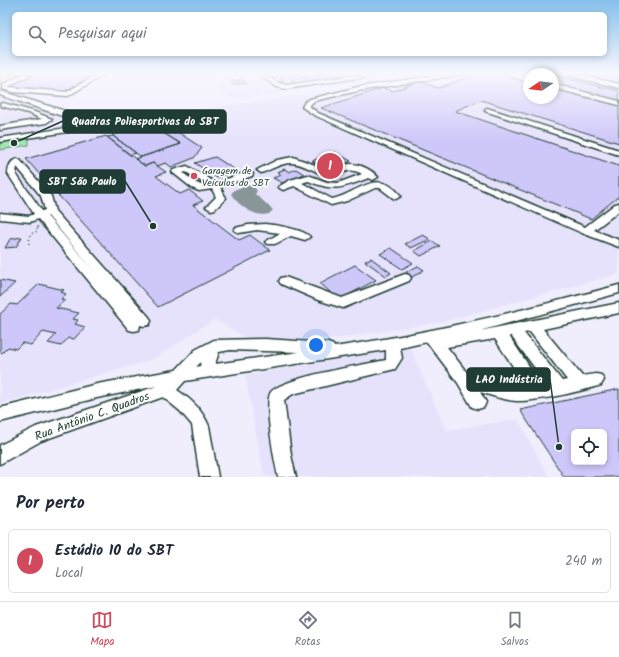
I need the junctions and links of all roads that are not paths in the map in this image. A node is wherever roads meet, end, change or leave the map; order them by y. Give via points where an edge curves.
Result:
1 (11, 96) edge
2 (327, 96) edge
3 (593, 96) edge
4 (23, 100) junction
5 (4, 103) edge
6 (33, 103) junction
7 (619, 103) edge
8 (487, 110) dead end
9 (0, 128) edge
10 (0, 140) edge
11 (619, 153) edge
12 (370, 174) junction
13 (294, 182) junction
14 (382, 185) junction
15 (283, 187) dead end
16 (396, 196) dead end
17 (619, 206) edge
18 (212, 207) dead end
19 (0, 215) edge
20 (239, 230) dead end
21 (586, 231) junction
22 (290, 232) junction
23 (305, 237) dead end
24 (271, 242) dead end
25 (619, 244) edge
26 (405, 278) dead end
27 (285, 281) dead end
28 (619, 288) edge
29 (619, 308) edge
30 (139, 324) dead end
31 (533, 326) junction
32 (506, 332) junction
33 (433, 340) junction
34 (392, 344) junction
35 (214, 346) junction
36 (354, 350) junction
37 (206, 372) junction
38 (182, 376) junction
39 (502, 376) dead end
40 (463, 378) junction
41 (596, 380) dead end
42 (579, 384) junction
43 (559, 388) junction
44 (165, 390) junction
45 (478, 402) dead end
46 (0, 415) edge
47 (0, 455) edge
48 (209, 477) edge
49 (287, 477) edge

1 - 4 street
2 - 21 street via 312,100 305,107
3 - 7 street
4 - 5 street
4 - 6 street
5 - 6 street
5 - 9 street via 39,114 48,120
6 - 10 street via 85,120 90,122 90,125
8 - 11 street
12 - 13 street via 339,186 326,185 308,178
12 - 14 street
12 - 18 street via 355,167 328,173 293,160 280,162 261,170 264,172 262,176 249,174 215,186 220,198
13 - 14 street via 331,202 343,200 369,187
13 - 15 street
14 - 16 street
17 - 21 street
19 - 30 street via 30,219 44,217
20 - 22 street via 268,226
21 - 25 street
22 - 23 street
22 - 24 street
26 - 27 street via 342,302 323,298
28 - 33 street
29 - 31 street
31 - 32 street
31 - 42 street
32 - 33 street
32 - 39 street via 527,375 523,378
32 - 43 street
33 - 34 street
33 - 40 street
34 - 36 street
34 - 49 street via 395,359 390,365 301,385 288,389 277,397 282,455
35 - 36 street via 234,344
35 - 37 street
35 - 38 street, Rua Antônio C. Quadros via 198,355
36 - 37 street
37 - 38 street
38 - 44 street, Rua Antônio C. Quadros
38 - 46 street via 44,402
40 - 43 street via 493,390 517,394
40 - 45 street
41 - 42 street
42 - 43 street
44 - 47 street, Rua Antônio C. Quadros via 36,435
44 - 48 street via 190,409 198,419

